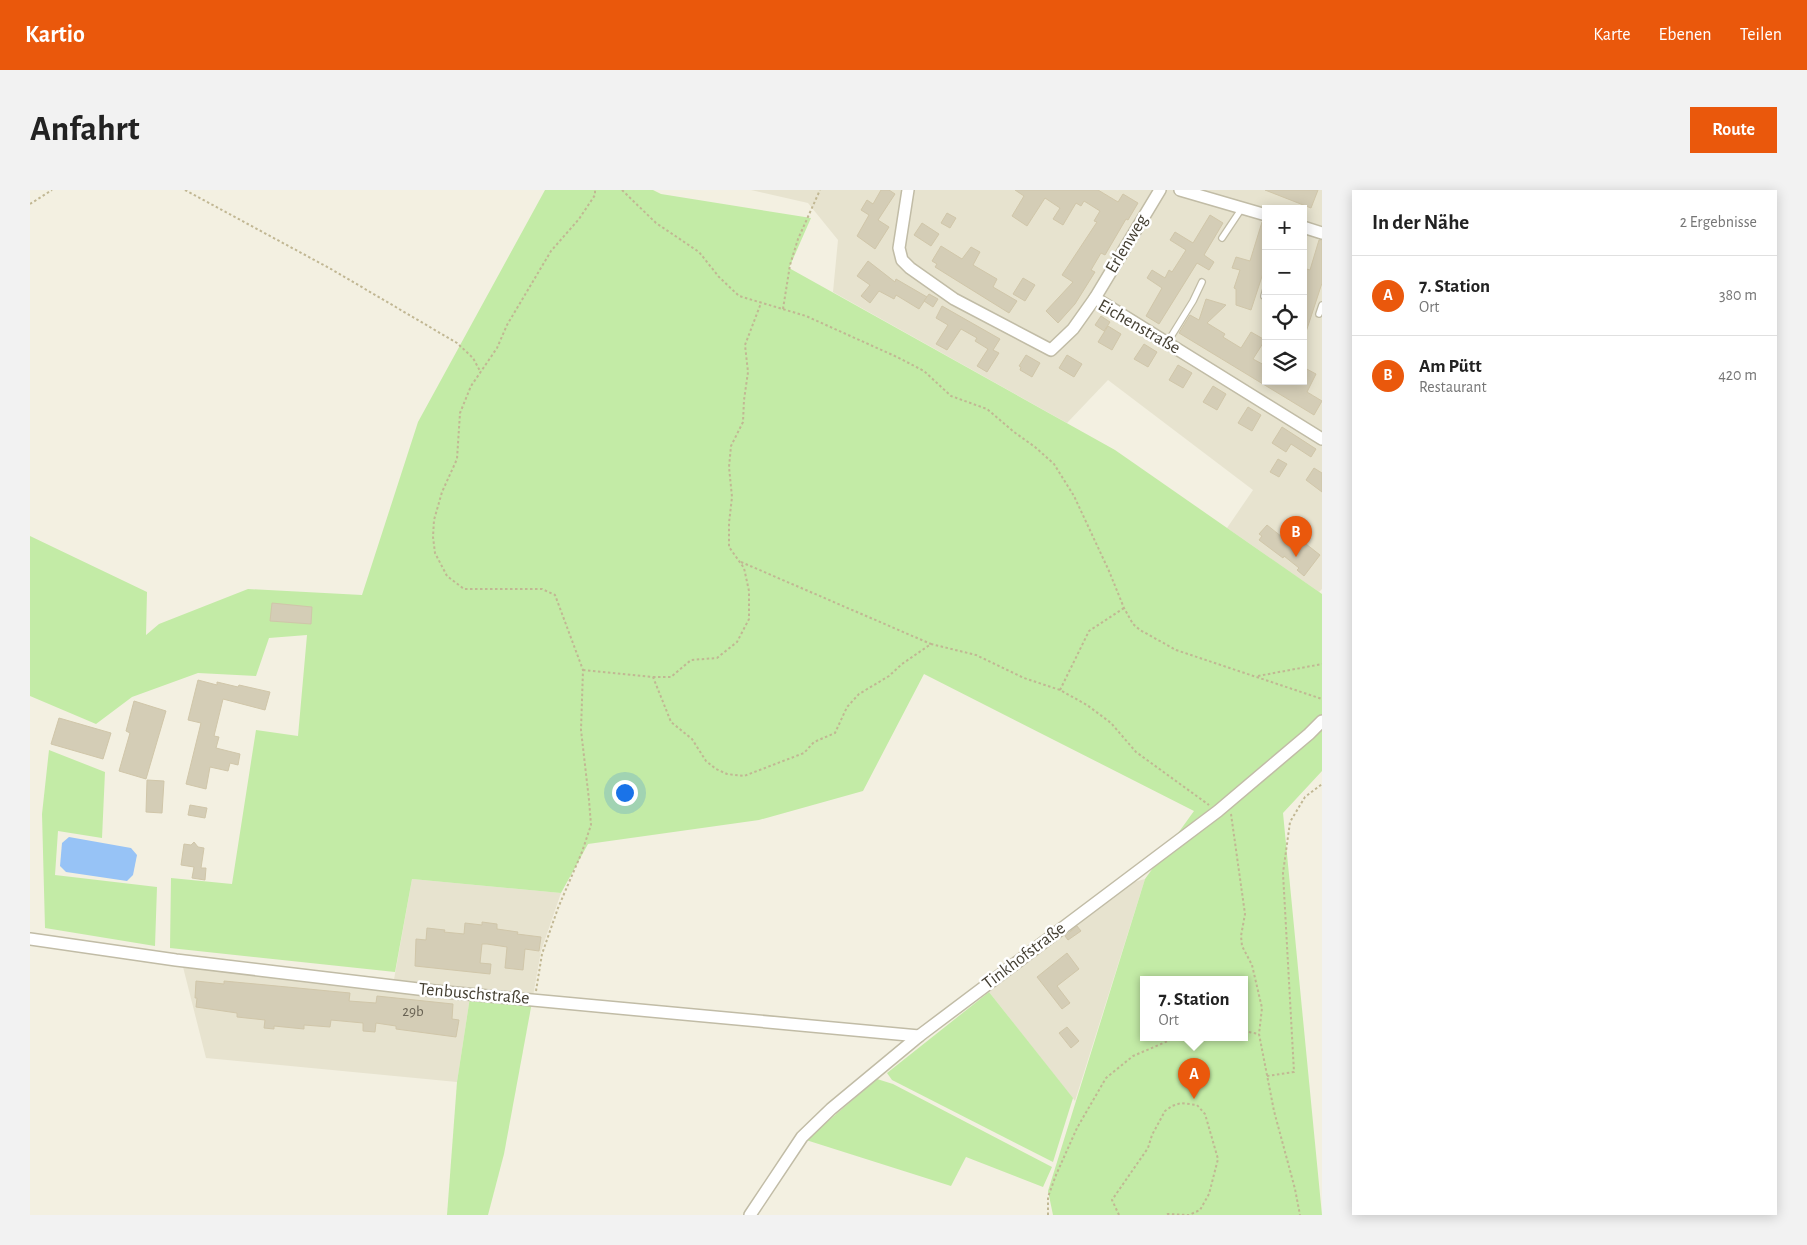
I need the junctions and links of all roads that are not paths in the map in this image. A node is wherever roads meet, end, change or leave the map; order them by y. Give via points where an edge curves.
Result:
1 (908, 190) edge
2 (1160, 190) edge
3 (1180, 190) edge
4 (1242, 208) junction
5 (1262, 214) edge
6 (1307, 228) edge
7 (1322, 233) edge
8 (1222, 238) dead end
9 (1202, 282) dead end
10 (1095, 298) junction
11 (1322, 305) edge
12 (1319, 314) dead end
13 (1167, 343) junction
14 (1322, 439) edge
15 (1322, 721) edge
16 (30, 939) edge
17 (919, 1036) junction
18 (750, 1215) edge

1 - 10 street, Eichenstraße via 899,248 902,260 954,299 1051,350 1073,329
2 - 10 street, Erlenweg
3 - 4 street
4 - 5 street
4 - 8 lane
6 - 7 street
9 - 13 lane
10 - 13 street, Eichenstraße
11 - 12 lane
13 - 14 street, Eichenstraße
15 - 17 street, Tinkhofstraße via 1218,811
16 - 17 street, Tenbuschstraße via 435,991
17 - 18 street, Tinkhofstraße via 802,1137

